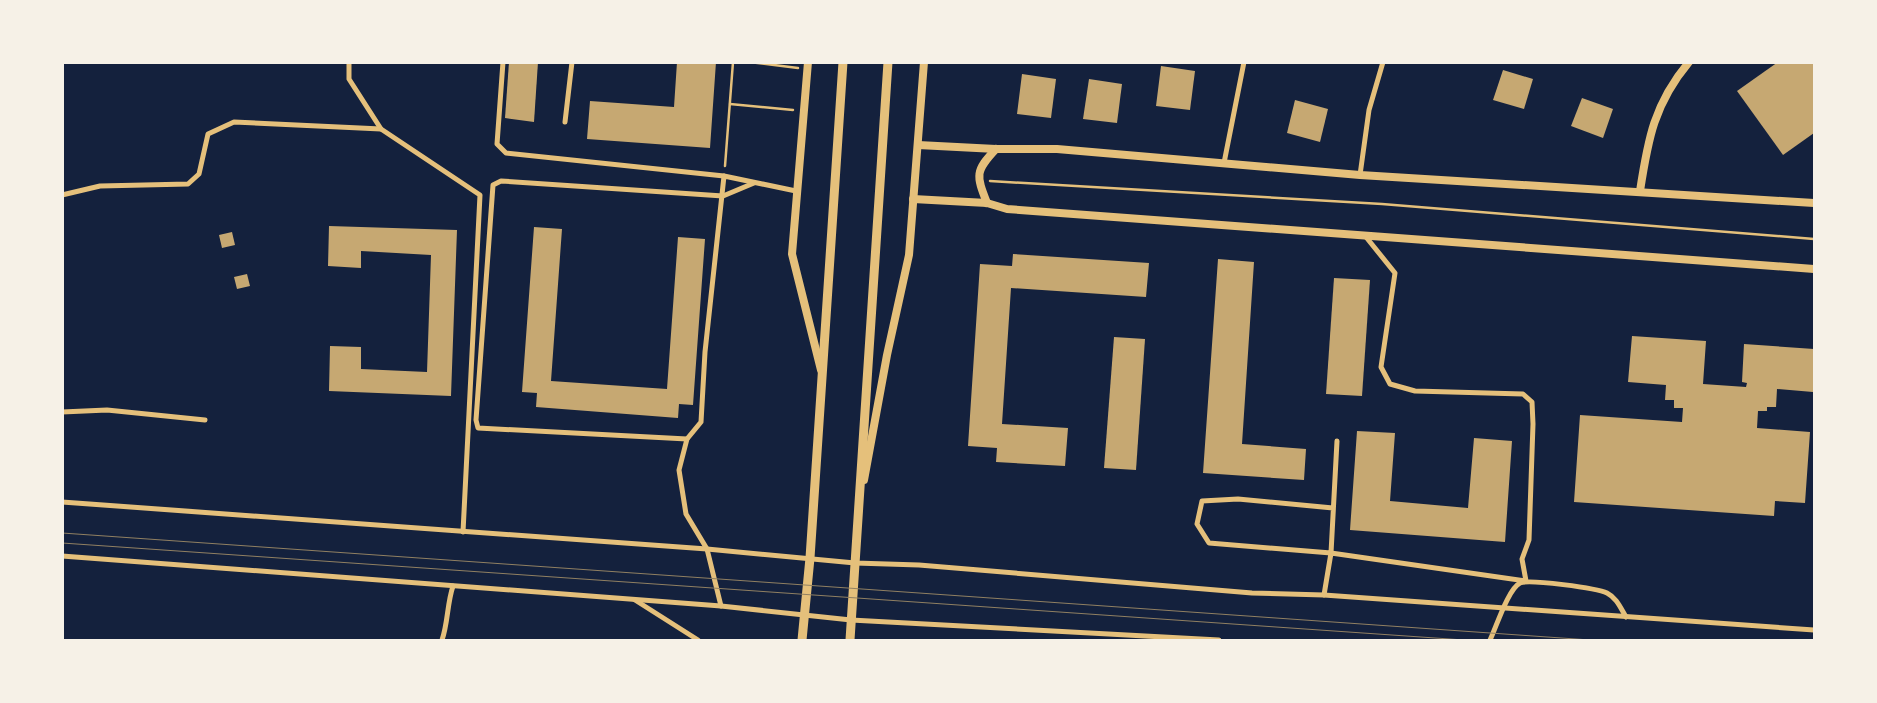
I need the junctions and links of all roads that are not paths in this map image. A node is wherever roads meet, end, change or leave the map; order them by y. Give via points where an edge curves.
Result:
1 (349, 62) edge
2 (503, 62) edge
3 (572, 62) edge
4 (843, 62) edge
5 (888, 62) edge
6 (924, 62) edge
7 (1244, 62) edge
8 (1383, 62) edge
9 (1689, 62) edge
10 (807, 66) edge
11 (565, 122) dead end
12 (381, 129) junction
13 (918, 145) junction
14 (996, 150) junction
15 (1224, 163) junction
16 (1360, 174) junction
17 (724, 176) junction
18 (754, 183) junction
19 (796, 191) junction
20 (1640, 191) junction
21 (62, 195) edge
22 (722, 196) junction
23 (913, 199) junction
24 (987, 203) junction
25 (1814, 203) edge
26 (1366, 237) junction
27 (1814, 269) edge
28 (821, 372) junction
29 (62, 412) edge
30 (205, 420) dead end
31 (687, 440) junction
32 (1337, 441) dead end
33 (861, 496) junction
34 (62, 502) edge
35 (1333, 508) junction
36 (463, 532) junction
37 (707, 550) junction
38 (1331, 553) junction
39 (62, 556) edge
40 (810, 558) junction
41 (855, 563) junction
42 (1526, 581) junction
43 (453, 586) junction
44 (1324, 595) junction
45 (634, 599) junction
46 (721, 606) junction
47 (1504, 608) junction
48 (803, 614) junction
49 (1626, 617) junction
50 (851, 620) junction
51 (1814, 630) edge
52 (442, 640) edge
53 (698, 640) edge
54 (802, 640) edge
55 (850, 640) edge
56 (1219, 640) edge
57 (1490, 640) edge

1 - 12 street via 348,79
2 - 17 street via 497,144 506,153
3 - 11 street
4 - 28 main road
5 - 33 main road
6 - 13 street
7 - 15 street
8 - 16 street via 1369,110
9 - 20 street via 1675,79 1654,118
10 - 19 street
12 - 21 street via 234,122 208,134 199,174 188,184 100,186
12 - 36 street via 480,195
13 - 14 street
13 - 23 street
14 - 15 street via 1057,150
14 - 24 street via 980,166 978,180
15 - 16 street
16 - 20 street
17 - 18 street
17 - 22 street
18 - 19 street
18 - 22 street
19 - 28 street via 792,254
20 - 25 street
22 - 31 street via 701,422
22 - 31 street via 501,181 493,185 478,428
23 - 24 street
23 - 33 street via 909,255
24 - 26 street via 1007,209
26 - 27 street
26 - 42 street via 1395,273 1381,367 1390,384 1415,391 1523,394 1532,402 1529,540 1522,559
28 - 40 main road
29 - 30 street via 107,410
31 - 37 street via 679,470 686,514
32 - 35 street
33 - 41 main road
34 - 36 street
35 - 38 street
35 - 38 street via 1238,499 1202,501 1197,524 1209,543
36 - 37 street
37 - 40 street
37 - 46 street
38 - 42 street
38 - 44 street
39 - 43 street
40 - 41 street
40 - 48 main road
41 - 44 street via 919,565 1252,593
41 - 50 main road
42 - 47 street via 1515,587
42 - 49 street via 1600,590 1615,599
43 - 45 street
43 - 52 street
44 - 47 street
45 - 46 street
45 - 53 street
46 - 48 street
47 - 49 street
47 - 57 street
48 - 50 street
48 - 54 main road
49 - 51 street
50 - 55 main road
50 - 56 street

